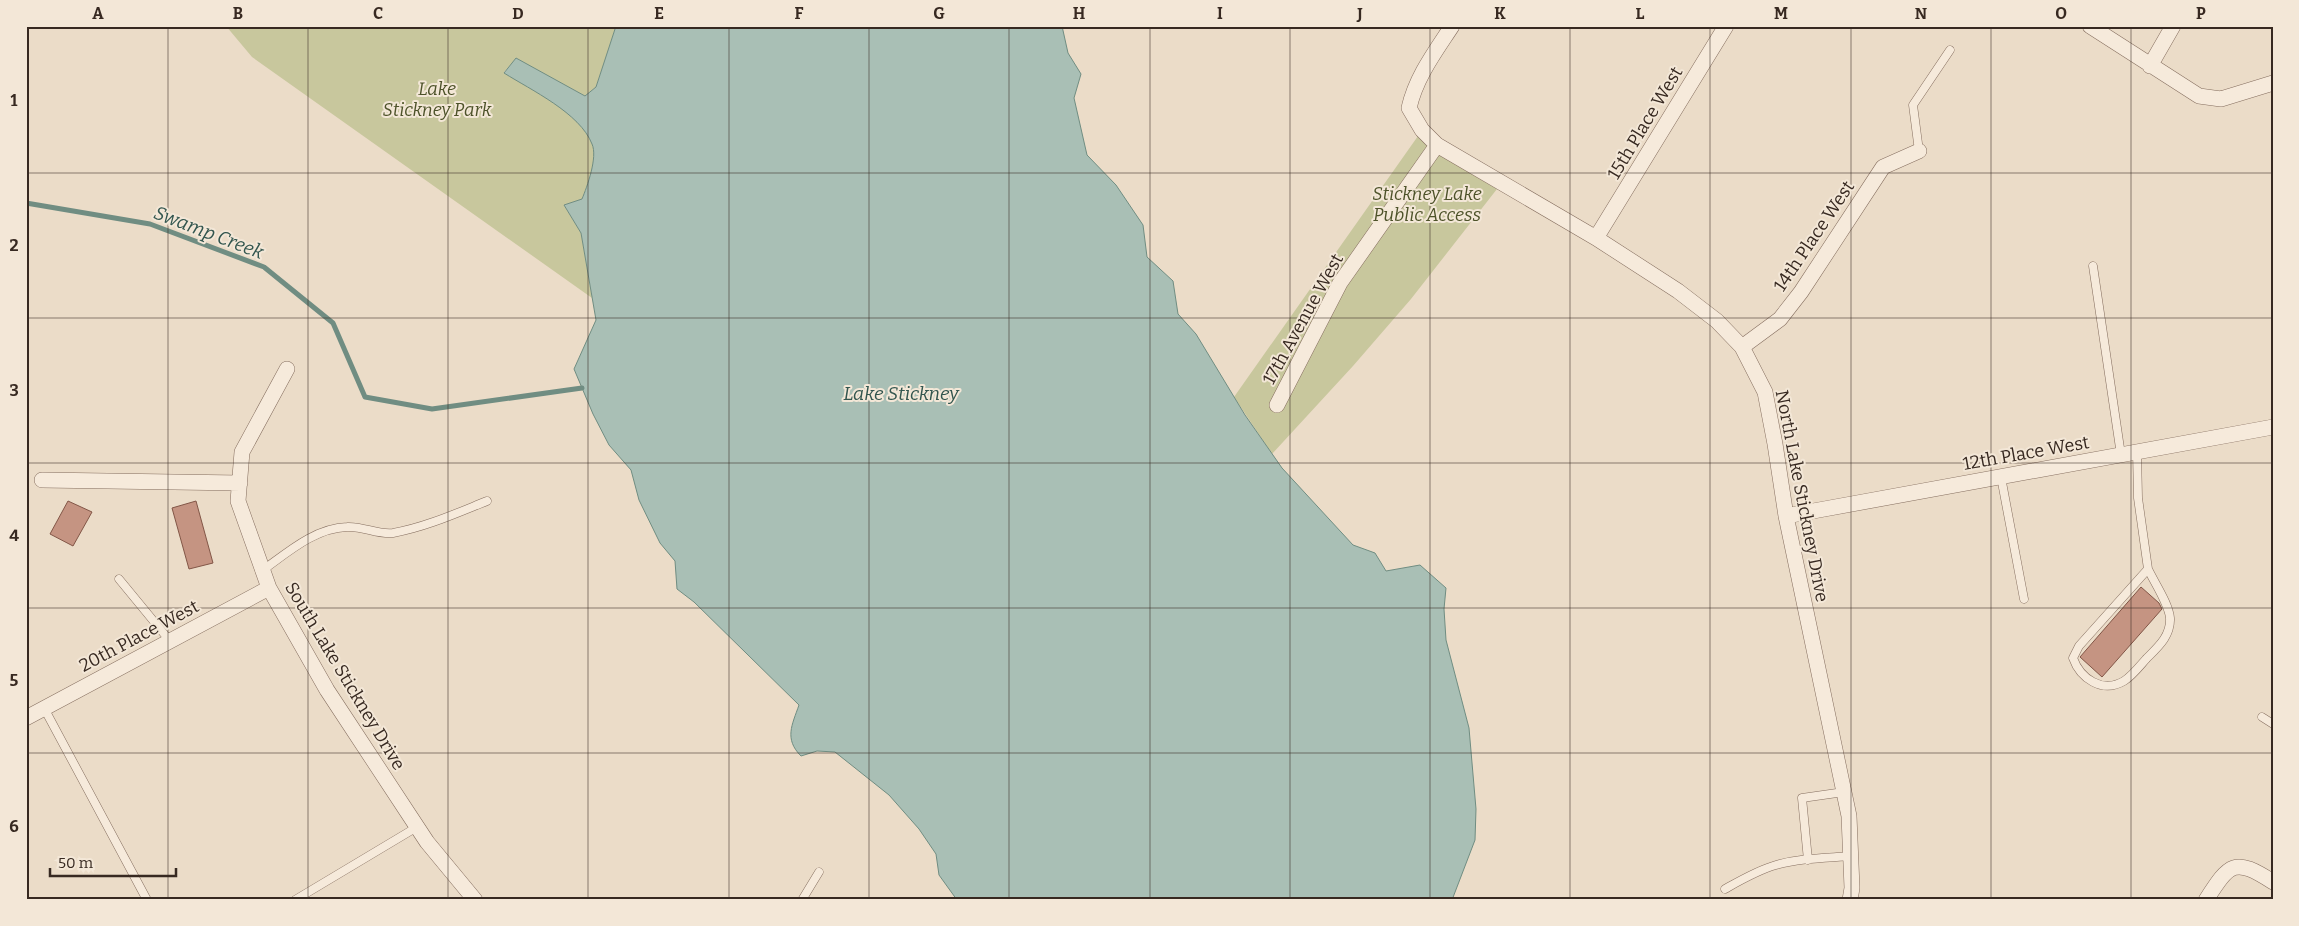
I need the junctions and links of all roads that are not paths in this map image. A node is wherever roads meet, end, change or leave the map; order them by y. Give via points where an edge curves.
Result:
1 (1452, 26) edge
2 (1726, 26) edge
3 (2090, 26) edge
4 (2173, 26) edge
5 (1950, 50) dead end
6 (2150, 66) junction
7 (2273, 83) edge
8 (1437, 145) junction
9 (1918, 151) joint
10 (1596, 238) junction
11 (2093, 266) dead end
12 (1742, 347) junction
13 (287, 369) dead end
14 (1277, 405) dead end
15 (2273, 427) edge
16 (2137, 452) junction
17 (2121, 455) junction
18 (2001, 477) junction
19 (42, 480) dead end
20 (240, 484) junction
21 (487, 501) dead end
22 (1786, 516) junction
23 (2148, 569) junction
24 (263, 570) junction
25 (119, 578) dead end
26 (269, 588) junction
27 (2024, 599) dead end
28 (170, 641) junction
29 (44, 708) junction
30 (2262, 717) dead end
31 (26, 718) edge
32 (2273, 724) edge
33 (1844, 792) junction
34 (417, 827) junction
35 (1851, 856) junction
36 (1808, 860) junction
37 (819, 872) dead end
38 (2273, 882) edge
39 (1725, 888) dead end
40 (147, 900) edge
41 (295, 900) edge
42 (475, 900) edge
43 (802, 900) edge
44 (1850, 900) edge
45 (2206, 900) edge

1 - 8 street via 1412,92 1409,108 1422,130
2 - 10 street, 15th Place West
3 - 6 street
4 - 6 street
5 - 9 lane via 1913,105
6 - 7 street via 2199,96 2220,99
8 - 10 street, North Lake Stickney Drive
8 - 14 street, 17th Avenue West via 1340,283
9 - 12 street, 14th Place West via 1883,167 1780,319
10 - 12 street, North Lake Stickney Drive via 1678,291 1717,321
11 - 17 lane
12 - 22 street, North Lake Stickney Drive via 1764,392
13 - 20 street, South Lake Stickney Drive via 242,452
15 - 16 street, 12th Place West
16 - 17 street, 12th Place West
16 - 23 lane via 2138,498
17 - 18 street, 12th Place West
18 - 22 street, 12th Place West
18 - 27 lane
19 - 20 street
20 - 24 street, South Lake Stickney Drive via 238,501
21 - 24 lane via 431,523 391,533 348,527 329,530
22 - 33 street, North Lake Stickney Drive
23 - 23 lane via 2078,646 2073,658 2088,681 2110,685 2123,682 2168,634 2170,618 2167,607
24 - 26 street, South Lake Stickney Drive
25 - 28 lane
26 - 28 street, 20th Place West
26 - 34 street, South Lake Stickney Drive via 327,690
28 - 29 street, 20th Place West
29 - 31 street, 20th Place West
29 - 40 lane
30 - 32 lane
33 - 35 street, North Lake Stickney Drive
33 - 36 lane via 1802,798
34 - 41 lane
34 - 42 street, South Lake Stickney Drive
35 - 36 lane
35 - 44 street, North Lake Stickney Drive
36 - 39 lane via 1775,866
37 - 43 lane
38 - 45 street via 2250,867 2240,866 2229,870

